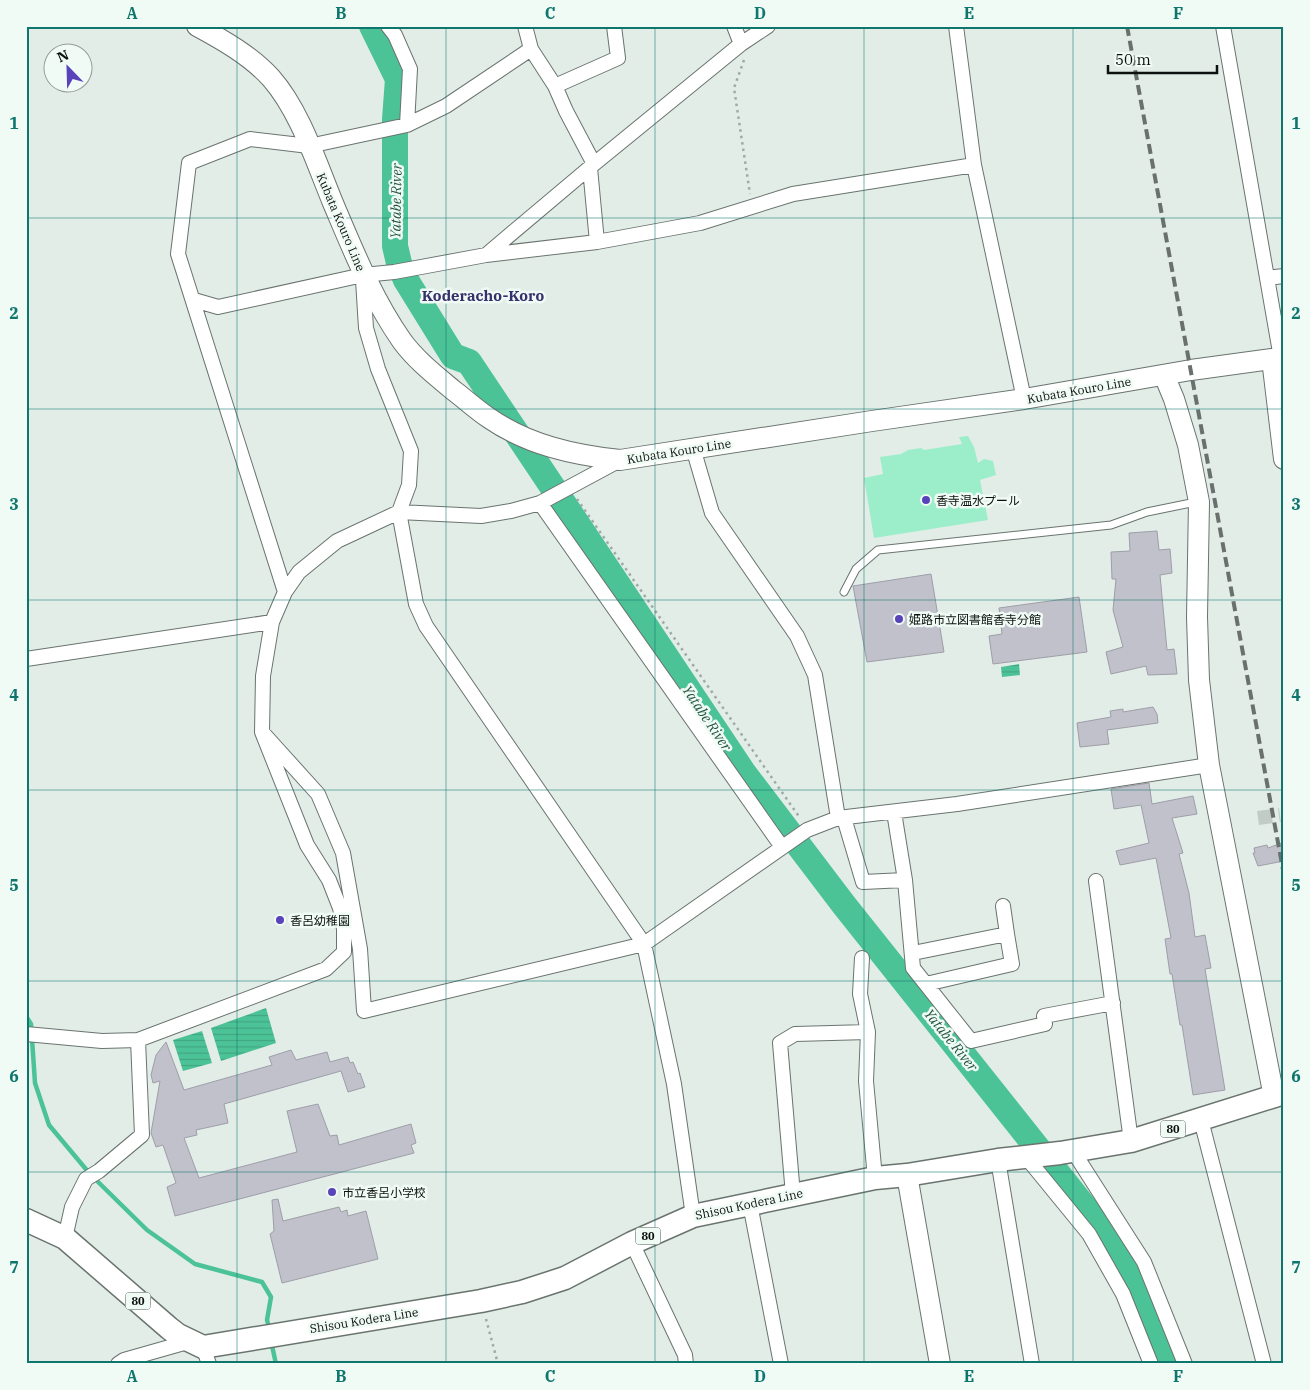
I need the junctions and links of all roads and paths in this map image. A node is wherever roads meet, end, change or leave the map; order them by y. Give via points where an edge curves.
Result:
1 (197, 26) edge
2 (388, 26) edge
3 (525, 26) edge
4 (614, 26) edge
5 (734, 26) edge
6 (768, 26) edge
7 (956, 26) edge
8 (1223, 26) edge
9 (741, 44) junction
10 (531, 49) junction
11 (555, 86) junction
12 (407, 125) junction
13 (310, 146) junction
14 (974, 165) junction
15 (592, 166) junction
16 (751, 207) junction
17 (596, 242) junction
18 (486, 256) junction
19 (363, 275) junction
20 (1284, 276) edge
21 (1267, 278) junction
22 (194, 300) junction
23 (1279, 358) edge
24 (1164, 375) junction
25 (1024, 399) junction
26 (693, 448) junction
27 (1284, 459) edge
28 (620, 460) junction
29 (569, 487) junction
30 (1199, 502) junction
31 (540, 503) junction
32 (399, 512) junction
33 (285, 592) junction
34 (844, 592) dead end
35 (272, 622) junction
36 (26, 659) edge
37 (262, 732) junction
38 (1209, 765) junction
39 (894, 812) junction
40 (841, 818) junction
41 (807, 830) junction
42 (782, 847) junction
43 (905, 880) junction
44 (1096, 881) dead end
45 (1003, 906) dead end
46 (1007, 934) junction
47 (644, 944) junction
48 (344, 952) junction
49 (913, 953) junction
50 (862, 958) dead end
51 (926, 984) junction
52 (1112, 1003) junction
53 (364, 1011) junction
54 (868, 1032) junction
55 (30, 1034) edge
56 (138, 1040) junction
57 (1279, 1095) edge
58 (1201, 1120) junction
59 (1131, 1141) junction
60 (1066, 1152) junction
61 (1026, 1157) junction
62 (998, 1160) junction
63 (907, 1175) junction
64 (875, 1178) junction
65 (793, 1195) junction
66 (750, 1204) junction
67 (693, 1216) junction
68 (26, 1220) edge
69 (65, 1238) junction
70 (632, 1243) junction
71 (481, 1301) junction
72 (201, 1351) edge
73 (118, 1364) edge
74 (498, 1364) edge
75 (686, 1364) edge
76 (781, 1364) edge
77 (940, 1364) edge
78 (1032, 1364) edge
79 (1152, 1364) edge
80 (1185, 1364) edge
81 (1264, 1364) edge

1 - 13 main road, Kubata Kouro Line via 241,53 271,78 292,109
2 - 12 street via 410,69
3 - 10 street
4 - 11 street via 618,58
5 - 9 street
6 - 9 street
7 - 14 street
8 - 21 street
9 - 15 street
9 - 16 path via 744,60 734,88
10 - 11 street
10 - 12 street via 446,106
11 - 15 street
12 - 13 street
13 - 19 main road, Kubata Kouro Line
13 - 22 street via 250,139 189,163 178,254
14 - 16 street via 793,194
14 - 25 street
15 - 17 street
15 - 18 street
16 - 17 street via 700,223
17 - 18 street
18 - 19 street
19 - 22 street via 218,306
19 - 28 main road, Kubata Kouro Line via 402,341 416,358 489,418 526,438 563,451
19 - 32 street via 366,328 378,369 411,451 409,485
20 - 21 street
21 - 23 street
22 - 33 street
23 - 24 main road, Kubata Kouro Line
23 - 27 main road
24 - 25 main road, Kubata Kouro Line
24 - 30 main road via 1188,445
25 - 26 main road, Kubata Kouro Line
26 - 28 main road, Kubata Kouro Line
26 - 40 street via 712,513 797,636 814,675
28 - 29 street
29 - 31 street
29 - 41 path
30 - 34 lane via 1147,512 1111,525 878,550 856,569
30 - 38 main road via 1199,680
31 - 32 street via 482,516
31 - 42 street
32 - 33 street via 336,541 299,572
32 - 47 street via 416,604 426,626
33 - 35 street
35 - 36 street
35 - 37 street via 264,676
37 - 48 street via 307,845 330,880 340,908
37 - 53 street via 318,794 343,854 360,949
38 - 39 street
38 - 57 main road
39 - 40 street
39 - 43 street
40 - 41 street
40 - 43 street via 863,882
41 - 42 street
42 - 47 street
43 - 49 street
44 - 52 street
45 - 46 street
46 - 49 street
46 - 51 street via 1012,964
47 - 53 street
47 - 67 street via 674,1084
48 - 53 street via 354,973
48 - 56 street via 326,969
49 - 51 street via 913,968
50 - 54 street via 860,994
51 - 52 street via 971,1041 1045,1024 1044,1016
52 - 59 street
54 - 64 street via 866,1081
54 - 65 street via 795,1034 780,1043
55 - 56 street
56 - 69 street via 142,1135 86,1179 72,1207
57 - 58 main road, Shisou Kodera Line / 80
58 - 59 main road, Shisou Kodera Line / 80
58 - 81 street
59 - 60 main road, Shisou Kodera Line / 80
60 - 61 main road, Shisou Kodera Line / 80
60 - 80 street via 1144,1262
61 - 62 main road, Shisou Kodera Line / 80
61 - 79 street via 1088,1234 1123,1294
62 - 63 main road, Shisou Kodera Line / 80
62 - 78 street
63 - 64 main road, Shisou Kodera Line / 80
63 - 77 main road
64 - 65 main road, Shisou Kodera Line / 80
65 - 66 main road, Shisou Kodera Line / 80
66 - 67 main road, Shisou Kodera Line / 80
66 - 76 street
67 - 70 main road, Shisou Kodera Line / 80
68 - 69 main road, 80
69 - 72 main road, 80 via 169,1328
70 - 71 main road, Shisou Kodera Line / 80 via 565,1278
70 - 75 street via 685,1355
71 - 72 main road, Shisou Kodera Line / 80 via 268,1336
71 - 74 path
72 - 73 street via 124,1360

